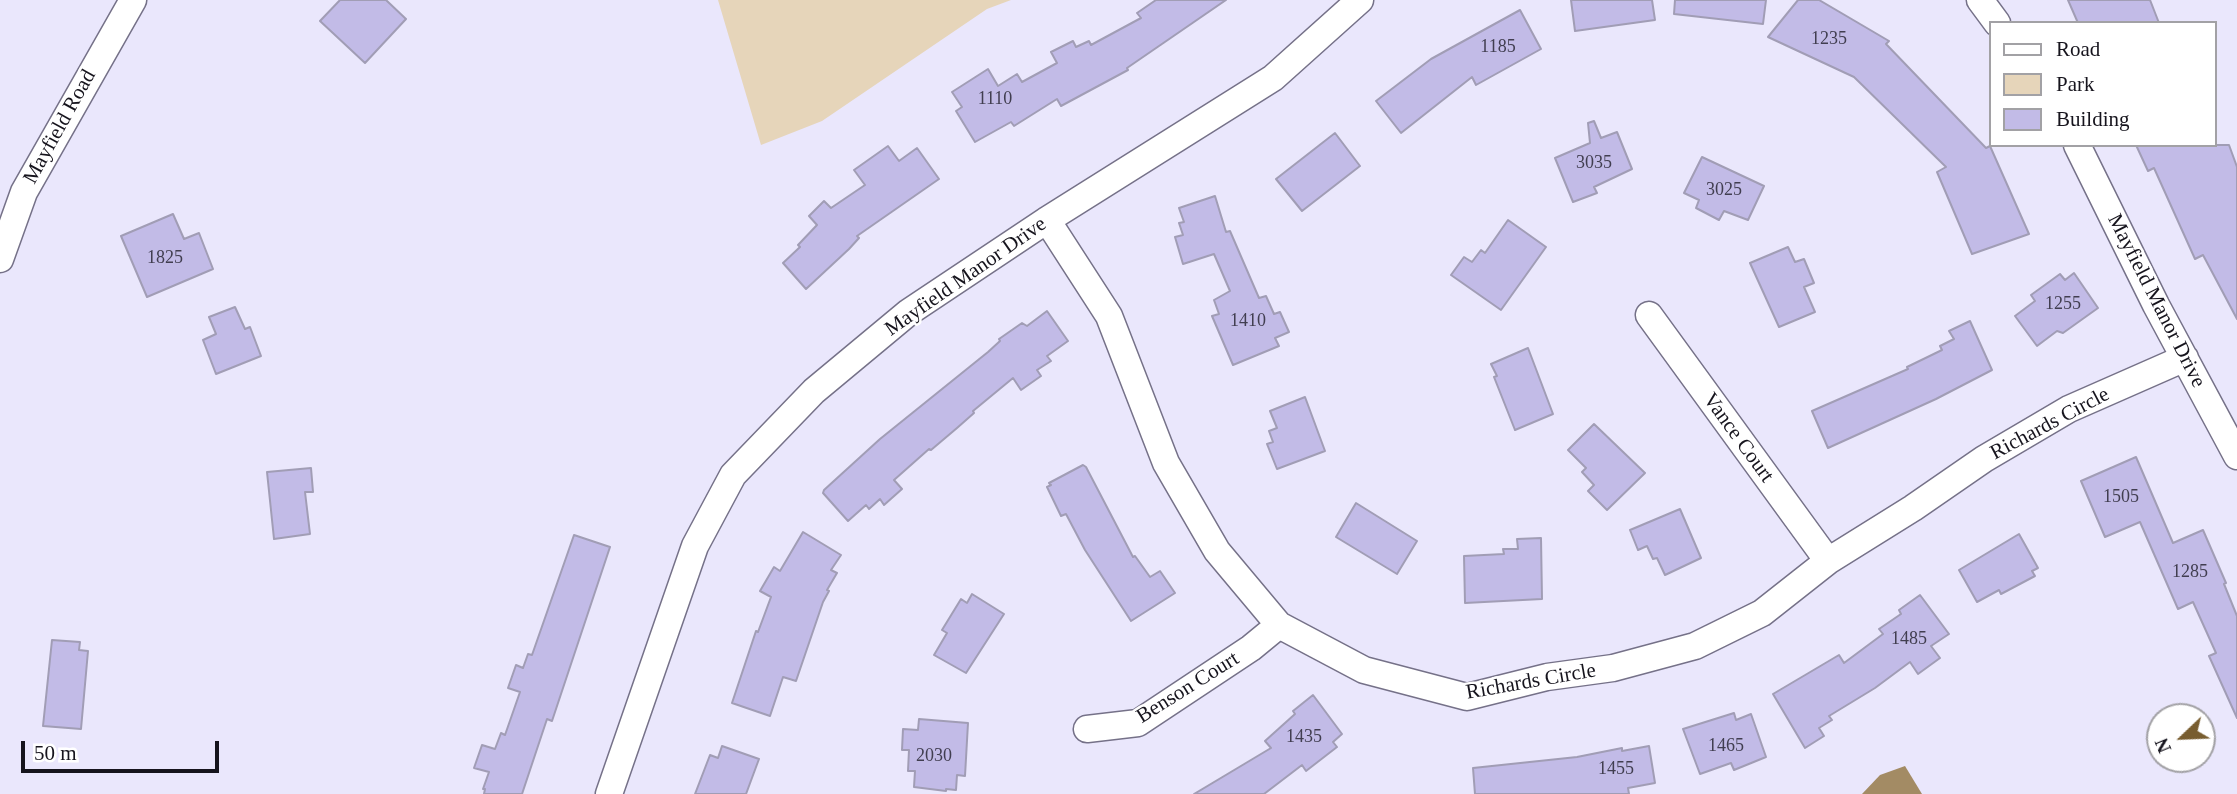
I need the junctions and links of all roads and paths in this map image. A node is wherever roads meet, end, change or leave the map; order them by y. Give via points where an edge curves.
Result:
1 (132, 0) edge
2 (1360, 0) edge
3 (1980, 0) edge
4 (1996, 21) edge
5 (2078, 147) edge
6 (1047, 220) junction
7 (0, 259) edge
8 (1649, 315) dead end
9 (2185, 358) junction
10 (2237, 457) edge
11 (1828, 561) junction
12 (1279, 625) junction
13 (1087, 729) dead end
14 (609, 794) edge

1 - 7 street, Mayfield Road via 24,192
2 - 6 street, Mayfield Manor Drive via 1273,78
3 - 4 street
5 - 9 street, Mayfield Manor Drive
6 - 12 street, Richards Circle via 1109,316 1172,474 1217,551
6 - 14 street, Mayfield Manor Drive via 909,312 814,391 733,475 695,546
8 - 11 street, Vance Court
9 - 10 street, Mayfield Manor Drive
9 - 11 street, Richards Circle via 2068,409
11 - 12 street, Richards Circle via 1762,613 1695,646 1613,668 1547,677 1467,697 1364,670
12 - 13 street, Benson Court via 1139,723

